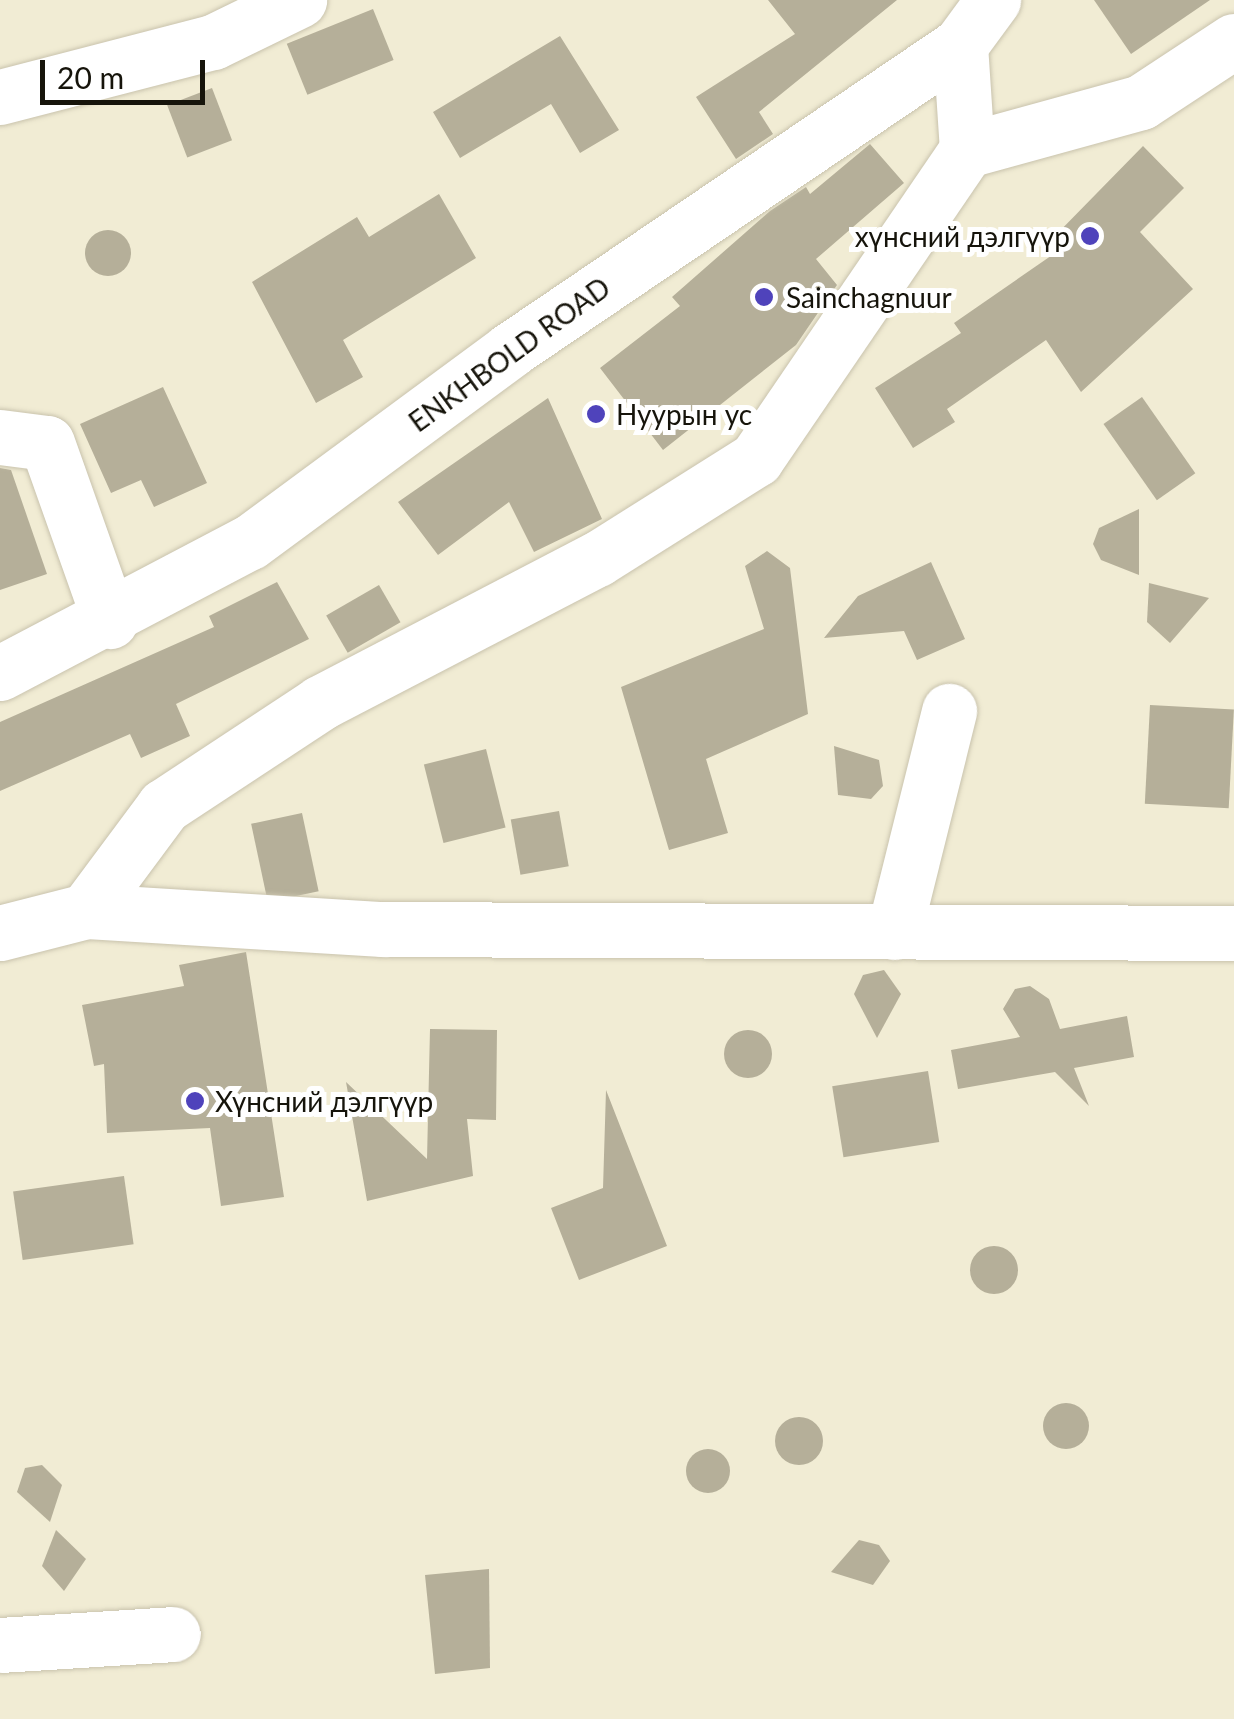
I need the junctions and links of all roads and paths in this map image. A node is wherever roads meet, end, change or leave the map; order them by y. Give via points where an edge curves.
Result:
1 (300, 0) edge
2 (993, 0) edge
3 (1234, 42) edge
4 (960, 45) junction
5 (0, 97) edge
6 (967, 150) junction
7 (0, 437) edge
8 (110, 621) junction
9 (0, 674) edge
10 (950, 710) dead end
11 (86, 911) junction
12 (894, 932) junction
13 (0, 933) edge
14 (1234, 934) edge
15 (173, 1634) dead end
16 (0, 1645) edge

1 - 5 street via 213,42
2 - 4 street, ENKHBOLD ROAD
3 - 6 street via 1141,102
4 - 6 street
4 - 8 street, ENKHBOLD ROAD via 510,350 250,542
6 - 11 street via 756,460 597,559 320,702 164,806
7 - 8 street via 47,443
8 - 9 street, ENKHBOLD ROAD
10 - 12 street
11 - 12 street via 382,928
11 - 13 street
12 - 14 street
15 - 16 street

